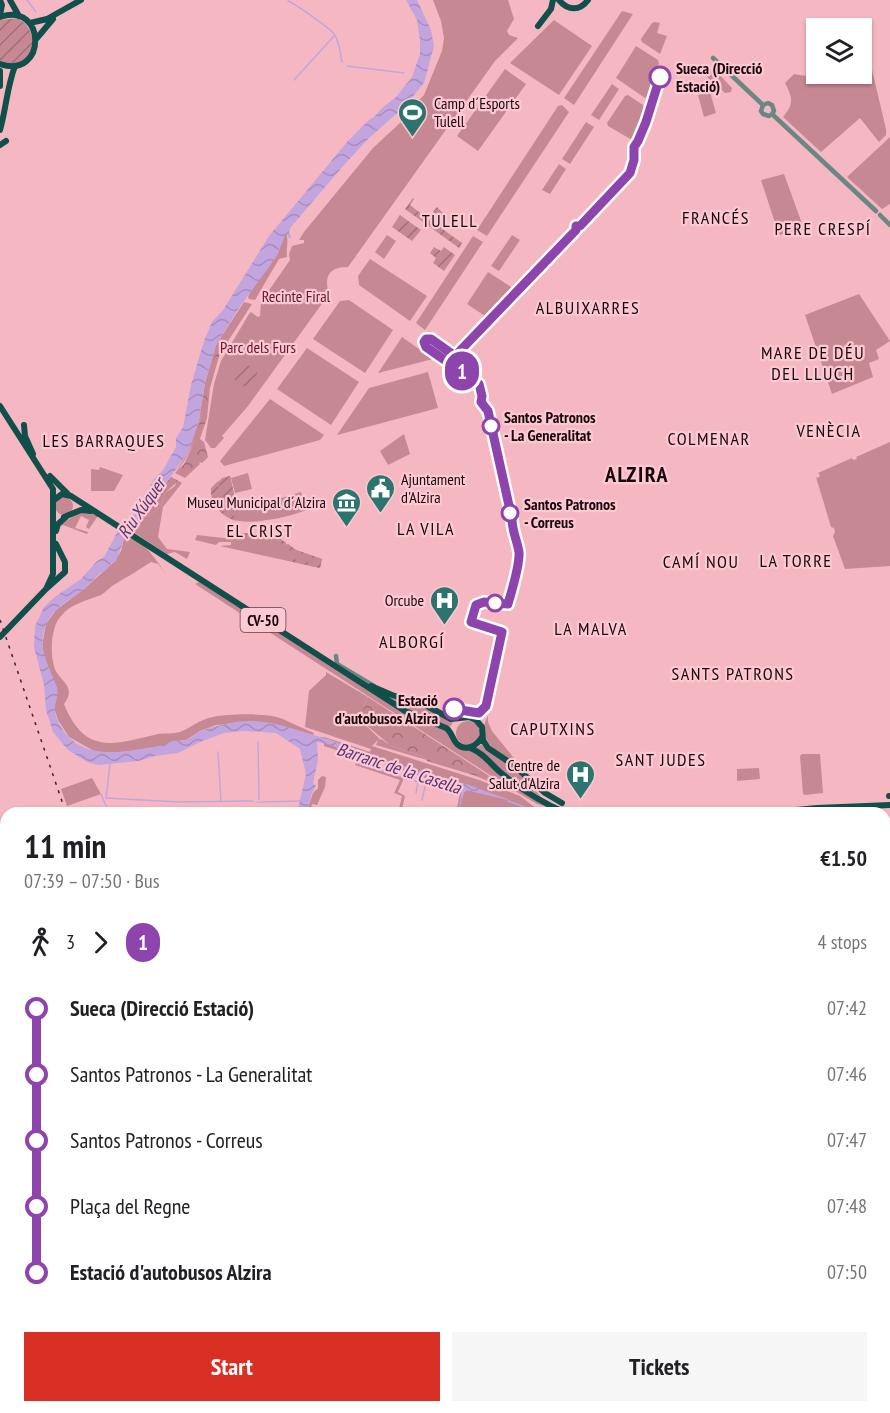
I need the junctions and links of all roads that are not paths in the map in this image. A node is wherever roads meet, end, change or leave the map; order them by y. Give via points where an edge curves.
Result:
1 (0, 0) edge
2 (10, 0) edge
3 (81, 0) edge
4 (554, 0) edge
5 (559, 0) edge
6 (588, 0) edge
7 (63, 11) junction
8 (0, 16) edge
9 (20, 16) junction
10 (30, 23) junction
11 (537, 26) dead end
12 (36, 39) junction
13 (713, 58) dead end
14 (0, 64) edge
15 (15, 66) junction
16 (0, 71) edge
17 (0, 86) edge
18 (763, 105) junction
19 (772, 114) junction
20 (0, 130) edge
21 (890, 225) edge
22 (0, 400) edge
23 (0, 406) edge
24 (9, 417) junction
25 (24, 425) dead end
26 (15, 430) junction
27 (33, 455) junction
28 (71, 496) junction
29 (54, 500) junction
30 (54, 510) junction
31 (74, 513) junction
32 (97, 513) junction
33 (66, 517) junction
34 (62, 558) junction
35 (54, 560) junction
36 (54, 574) junction
37 (62, 576) junction
38 (46, 589) junction
39 (0, 637) edge
40 (336, 656) dead end
41 (354, 678) junction
42 (427, 706) junction
43 (460, 720) junction
44 (453, 735) junction
45 (482, 737) junction
46 (469, 748) junction
47 (522, 773) junction
48 (562, 803) dead end
49 (890, 806) edge
50 (556, 807) edge
51 (559, 807) edge
52 (827, 807) edge

1 - 8 main road
2 - 9 main road
3 - 7 main road
4 - 11 main road
5 - 6 main road via 571,9
7 - 10 main road via 42,22
7 - 12 main road
8 - 9 main road
9 - 10 main road
10 - 12 main road
12 - 15 main road via 32,55
13 - 18 street
14 - 15 main road
15 - 20 main road
16 - 17 main road
18 - 19 street via 772,105
18 - 19 street via 763,114
19 - 21 street
22 - 24 main road, CV-50
23 - 26 main road
24 - 26 main road, CV-50
24 - 27 main road, CV-50
25 - 27 main road
26 - 29 main road, CV-50 via 51,485
27 - 28 main road, CV-50
28 - 29 main road via 59,495
28 - 31 main road via 76,503
28 - 32 main road, CV-50
29 - 30 main road, CV-50
30 - 33 main road
30 - 35 main road
31 - 32 main road via 84,509
31 - 33 main road
32 - 41 main road, CV-50
33 - 34 main road via 56,529 56,544
34 - 35 main road
34 - 37 main road via 66,568
35 - 36 main road
36 - 37 main road
36 - 38 main road
37 - 38 main road
38 - 39 main road
40 - 42 street via 338,664 371,684
41 - 42 main road, CV-50
41 - 44 main road, CV-50 via 405,711 446,728
42 - 43 main road, CV-50
43 - 44 main road
43 - 45 main road, CV-50 via 476,720
44 - 46 main road, CV-50 via 458,744
45 - 46 main road
45 - 47 main road, CV-50 via 488,748
46 - 50 main road, CV-50
47 - 48 main road
47 - 51 main road, CV-50
49 - 52 main road

